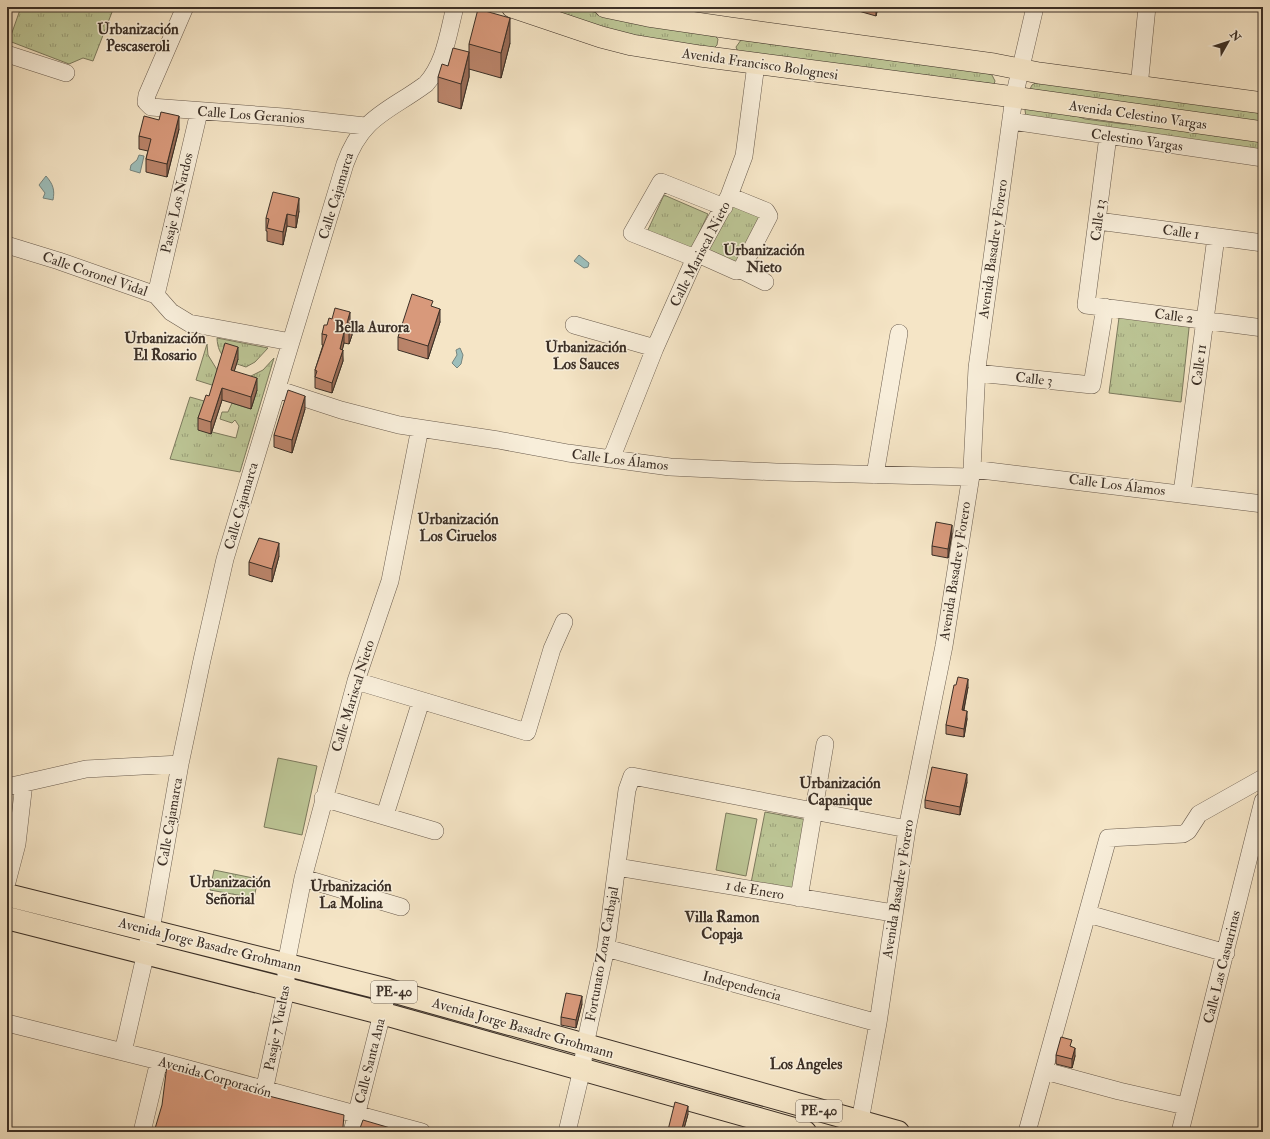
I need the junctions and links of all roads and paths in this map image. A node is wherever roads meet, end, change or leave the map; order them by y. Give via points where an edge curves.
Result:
1 (185, 7) edge
2 (455, 7) edge
3 (512, 7) edge
4 (605, 7) edge
5 (1035, 7) edge
6 (1147, 7) edge
7 (730, 28) junction
8 (7, 54) edge
9 (725, 60) junction
10 (756, 64) junction
11 (1020, 70) junction
12 (66, 73) dead end
13 (1139, 87) junction
14 (1014, 96) junction
15 (1263, 103) edge
16 (199, 112) junction
17 (1011, 121) junction
18 (365, 126) junction
19 (1263, 132) edge
20 (1108, 136) junction
21 (1263, 158) edge
22 (726, 202) junction
23 (1098, 221) junction
24 (1216, 237) junction
25 (1263, 243) edge
26 (7, 245) edge
27 (696, 256) junction
28 (741, 270) junction
29 (765, 282) dead end
30 (156, 295) junction
31 (1086, 305) joint
32 (1105, 307) junction
33 (1205, 320) junction
34 (574, 325) dead end
35 (1263, 328) edge
36 (899, 333) dead end
37 (291, 342) junction
38 (655, 348) junction
39 (977, 373) junction
40 (277, 389) junction
41 (420, 428) junction
42 (611, 459) junction
43 (971, 473) junction
44 (874, 475) junction
45 (1182, 493) junction
46 (1263, 504) edge
47 (564, 622) dead end
48 (356, 681) junction
49 (421, 702) junction
50 (825, 744) dead end
51 (180, 764) junction
52 (1263, 778) edge
53 (24, 783) junction
54 (7, 787) edge
55 (324, 798) junction
56 (1263, 801) edge
57 (815, 812) junction
58 (385, 815) junction
59 (907, 829) junction
60 (435, 831) dead end
61 (616, 867) junction
62 (303, 878) junction
63 (7, 882) edge
64 (7, 895) edge
65 (799, 898) junction
66 (401, 907) dead end
67 (893, 913) junction
68 (1088, 914) junction
69 (7, 918) edge
70 (151, 930) junction
71 (606, 948) junction
72 (146, 952) junction
73 (1226, 952) junction
74 (286, 964) junction
75 (286, 990) junction
76 (388, 990) junction
77 (381, 1013) junction
78 (7, 1022) edge
79 (878, 1023) junction
80 (585, 1045) junction
81 (123, 1052) junction
82 (159, 1061) junction
83 (582, 1069) junction
84 (1044, 1071) junction
85 (264, 1090) junction
86 (779, 1100) junction
87 (1186, 1106) junction
88 (357, 1115) junction
89 (859, 1127) edge
90 (773, 1128) edge
91 (142, 1132) edge
92 (352, 1132) edge
93 (422, 1132) edge
94 (567, 1132) edge
95 (805, 1132) edge
96 (898, 1132) edge
97 (1027, 1132) edge
98 (1180, 1132) edge

1 - 16 street, Calle Los Geranios via 146,102 151,107
2 - 18 street, Calle Cajamarca via 443,56 434,76
3 - 9 main road, Avenida Francisco Bolognesi via 607,39
4 - 7 main road
5 - 11 street, Avenida Basadre y Forero
6 - 13 street
7 - 9 main road
7 - 11 main road via 994,64
8 - 12 street
9 - 10 main road, Avenida Francisco Bolognesi
10 - 14 main road, Avenida Francisco Bolognesi
10 - 22 street, Calle Mariscal Nieto via 744,156
11 - 13 main road, Avenida Celestino Vargas
11 - 14 street, Avenida Basadre y Forero
13 - 15 main road, Avenida Celestino Vargas
14 - 17 street, Avenida Basadre y Forero
14 - 19 main road, Avenida Celestino Vargas
16 - 18 street, Calle Los Geranios via 284,117
16 - 30 street, Pasaje Los Nardos
17 - 20 street, Celestino Vargas
17 - 39 street, Avenida Basadre y Forero
18 - 37 street, Calle Cajamarca via 356,138 345,164
20 - 21 street, Celestino Vargas
20 - 23 street, Calle 13
22 - 27 street, Calle Mariscal Nieto
22 - 27 street via 661,182 632,233
22 - 28 street via 766,211 769,216
23 - 24 street, Calle 1
23 - 31 street, Calle 13
24 - 25 street, Calle 1
24 - 33 street, Calle 11
26 - 30 street, Calle Coronel Vidal
27 - 28 street via 736,271
27 - 38 street, Calle Mariscal Nieto
28 - 29 street
30 - 37 street, Calle Coronel Vidal via 171,312 189,323
31 - 32 street, Calle 2
32 - 33 street, Calle 2
32 - 39 street, Calle 3 via 1092,385
33 - 35 street, Calle 2
33 - 45 street, Calle 11
34 - 38 street
36 - 44 street
37 - 40 street, Calle Cajamarca
38 - 42 street, Calle Mariscal Nieto
39 - 43 street, Avenida Basadre y Forero
40 - 41 street, Calle Los Álamos via 370,418
40 - 51 street, Calle Cajamarca via 225,559
41 - 42 street, Calle Los Álamos
41 - 48 street, Calle Mariscal Nieto via 390,581
42 - 44 street, Calle Los Álamos via 670,467
43 - 44 street, Calle Los Álamos
43 - 45 street, Calle Los Álamos
43 - 59 street, Avenida Basadre y Forero via 944,646
45 - 46 street, Calle Los Álamos
47 - 49 street via 552,649 527,732
48 - 49 street
48 - 55 street, Calle Mariscal Nieto
49 - 58 street
50 - 57 street
51 - 53 street via 86,769
51 - 70 street, Calle Cajamarca
52 - 68 street via 1199,814 1188,831 1183,834 1108,838
53 - 54 street
53 - 63 street via 17,844
55 - 58 street
55 - 62 street, Calle Mariscal Nieto
56 - 73 street, Calle Las Casuarinas
57 - 59 street
57 - 61 street, Fortunato Zora Carbajal via 632,776 627,790
57 - 65 street
58 - 60 street
59 - 67 street, Avenida Basadre y Forero
61 - 65 street, 1 de Enero
61 - 71 street, Fortunato Zora Carbajal
62 - 66 street
62 - 74 street, Calle Mariscal Nieto
64 - 70 highway, Avenida Jorge Basadre Grohmann / PE-40
65 - 67 street, 1 de Enero
67 - 79 street, Avenida Basadre y Forero
68 - 73 street
68 - 84 street
69 - 72 highway, Avenida Jorge Basadre Grohmann / PE-40
70 - 72 street, Calle Cajamarca
70 - 74 highway, Avenida Jorge Basadre Grohmann / PE-40
71 - 79 street, Independencia
71 - 80 street, Fortunato Zora Carbajal
72 - 75 highway, Avenida Jorge Basadre Grohmann / PE-40
72 - 81 street, Calle Cajamarca
73 - 87 street, Calle Las Casuarinas
74 - 75 street, Pasaje 7 Vueltas
74 - 76 highway, Avenida Jorge Basadre Grohmann / PE-40
75 - 77 highway, Avenida Jorge Basadre Grohmann / PE-40
75 - 85 street, Pasaje 7 Vueltas
76 - 77 street, Calle Santa Ana
76 - 80 highway, Avenida Jorge Basadre Grohmann / PE-40
77 - 83 highway, Avenida Jorge Basadre Grohmann / PE-40
77 - 88 street, Calle Santa Ana
78 - 81 street, Avenida Corporación
79 - 89 street, Avenida Basadre y Forero
80 - 83 street, Fortunato Zora Carbajal
80 - 86 highway, Avenida Jorge Basadre Grohmann / PE-40
81 - 82 street, Avenida Corporación
82 - 85 street, Avenida Corporación
82 - 91 street
83 - 90 highway, Avenida Jorge Basadre Grohmann / PE-40
83 - 94 street, Fortunato Zora Carbajal
84 - 87 street
84 - 97 street
85 - 88 street, Avenida Corporación
86 - 89 highway, Avenida Jorge Basadre Grohmann / PE-40
86 - 90 street
87 - 98 street, Calle Las Casuarinas
88 - 92 street, Calle Santa Ana
88 - 93 street, Avenida Corporación
89 - 96 highway, Avenida Jorge Basadre Grohmann / PE-40
90 - 95 highway, Avenida Jorge Basadre Grohmann / PE-40

